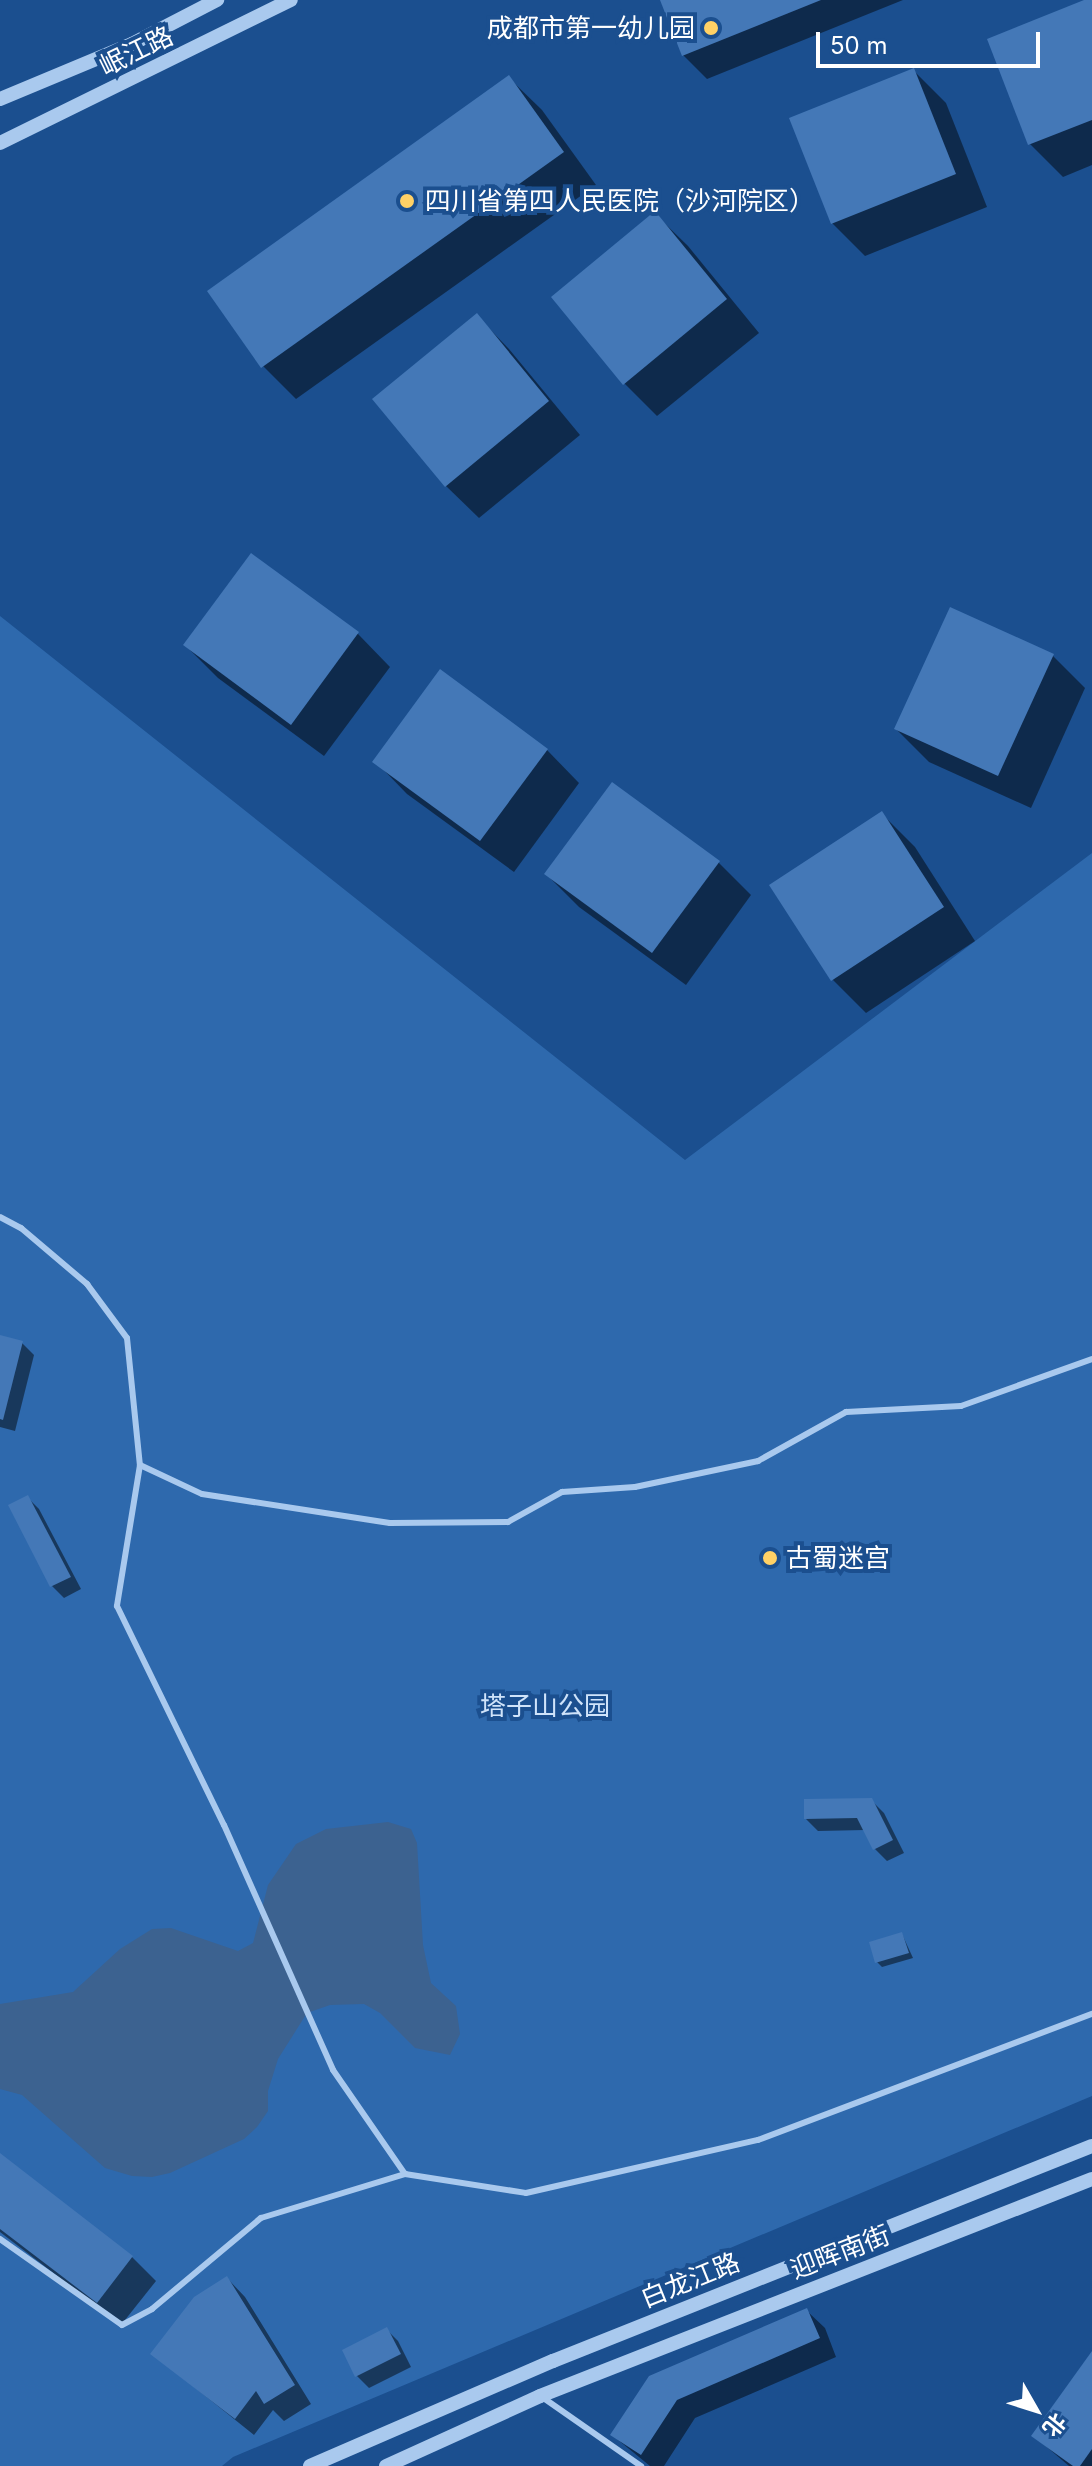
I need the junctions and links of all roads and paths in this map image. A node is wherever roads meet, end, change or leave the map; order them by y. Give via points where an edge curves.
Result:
1 (217, 0) edge
2 (291, 0) edge
3 (0, 99) edge
4 (0, 143) edge
5 (0, 1217) edge
6 (1092, 1359) edge
7 (140, 1465) junction
8 (1092, 2014) edge
9 (1092, 2146) edge
10 (405, 2174) junction
11 (1092, 2179) edge
12 (0, 2239) edge
13 (540, 2396) junction
14 (310, 2466) edge
15 (386, 2466) edge
16 (641, 2466) edge

1 - 3 street, 岷江路 via 132,44
2 - 4 street, 岷江路
5 - 7 lane via 21,1228 87,1284 127,1338
6 - 7 lane via 961,1406 846,1412 758,1461 635,1487 562,1492 508,1522 390,1523 202,1494
7 - 10 lane via 117,1606 224,1825 333,2070
8 - 10 lane via 758,2140 526,2193
9 - 14 street, 白龙江路 via 553,2361
10 - 12 lane via 261,2218 152,2309 122,2325
11 - 13 street, 迎晖南街
13 - 15 street, 迎晖南街
13 - 16 lane

